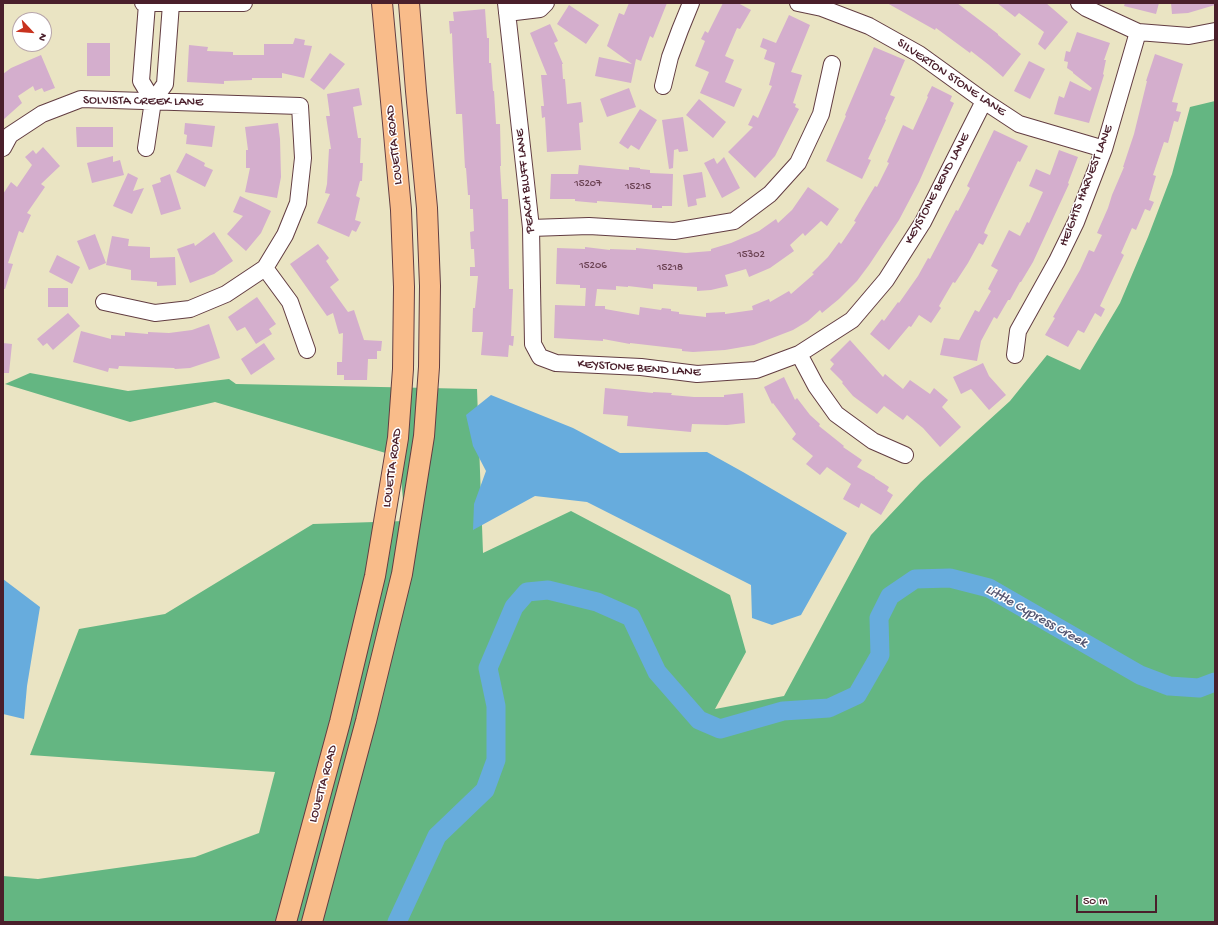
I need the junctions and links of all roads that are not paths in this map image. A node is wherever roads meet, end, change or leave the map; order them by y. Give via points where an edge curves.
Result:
1 (143, 3) edge
2 (244, 3) edge
3 (382, 3) edge
4 (409, 3) edge
5 (546, 3) edge
6 (691, 3) edge
7 (798, 3) edge
8 (1079, 3) edge
9 (147, 4) edge
10 (171, 4) edge
11 (506, 8) edge
12 (1215, 31) edge
13 (1138, 32) junction
14 (832, 64) dead end
15 (663, 86) dead end
16 (153, 101) junction
17 (984, 101) junction
18 (3, 148) edge
19 (146, 148) dead end
20 (1104, 149) junction
21 (531, 228) junction
22 (265, 268) junction
23 (104, 302) dead end
24 (307, 350) dead end
25 (799, 354) junction
26 (1015, 355) dead end
27 (540, 358) joint
28 (905, 455) dead end
29 (286, 922) edge
30 (312, 922) edge

1 - 9 street
2 - 10 street
3 - 29 main road, LOUETTA ROAD via 401,210 404,287 403,369 398,438 375,576 340,722
4 - 30 main road, LOUETTA ROAD via 427,208 430,286 429,367 424,436 402,574
5 - 11 street via 540,9
6 - 15 street via 677,36
7 - 17 street, SILVERTON STONE LANE via 822,8 869,26 919,54
8 - 13 street
9 - 10 street
9 - 16 street via 141,81
10 - 16 street via 165,84
11 - 21 street, PEACH BLUFF LANE
12 - 13 street via 1189,36
13 - 20 street, HEIGHTS HARVEST LANE
14 - 21 street via 821,114 798,163 770,194 734,221 674,231 589,226
16 - 18 street, SOLVISTA CREEK LANE via 81,99 42,114 10,135
16 - 19 street
16 - 22 street, SOLVISTA CREEK LANE via 300,106 303,158 298,203 285,235
17 - 20 street, SILVERTON STONE LANE via 1019,124
17 - 25 street, KEYSTONE BEND LANE via 923,222 886,280 852,320
20 - 26 street, HEIGHTS HARVEST LANE via 1076,222 1018,332
21 - 27 street, PEACH BLUFF LANE via 534,344
22 - 23 street via 226,294 190,309 155,312
22 - 24 street via 290,302
25 - 27 street, KEYSTONE BEND LANE via 756,370 697,374 641,367 556,363
25 - 28 street via 816,386 836,414 873,441

